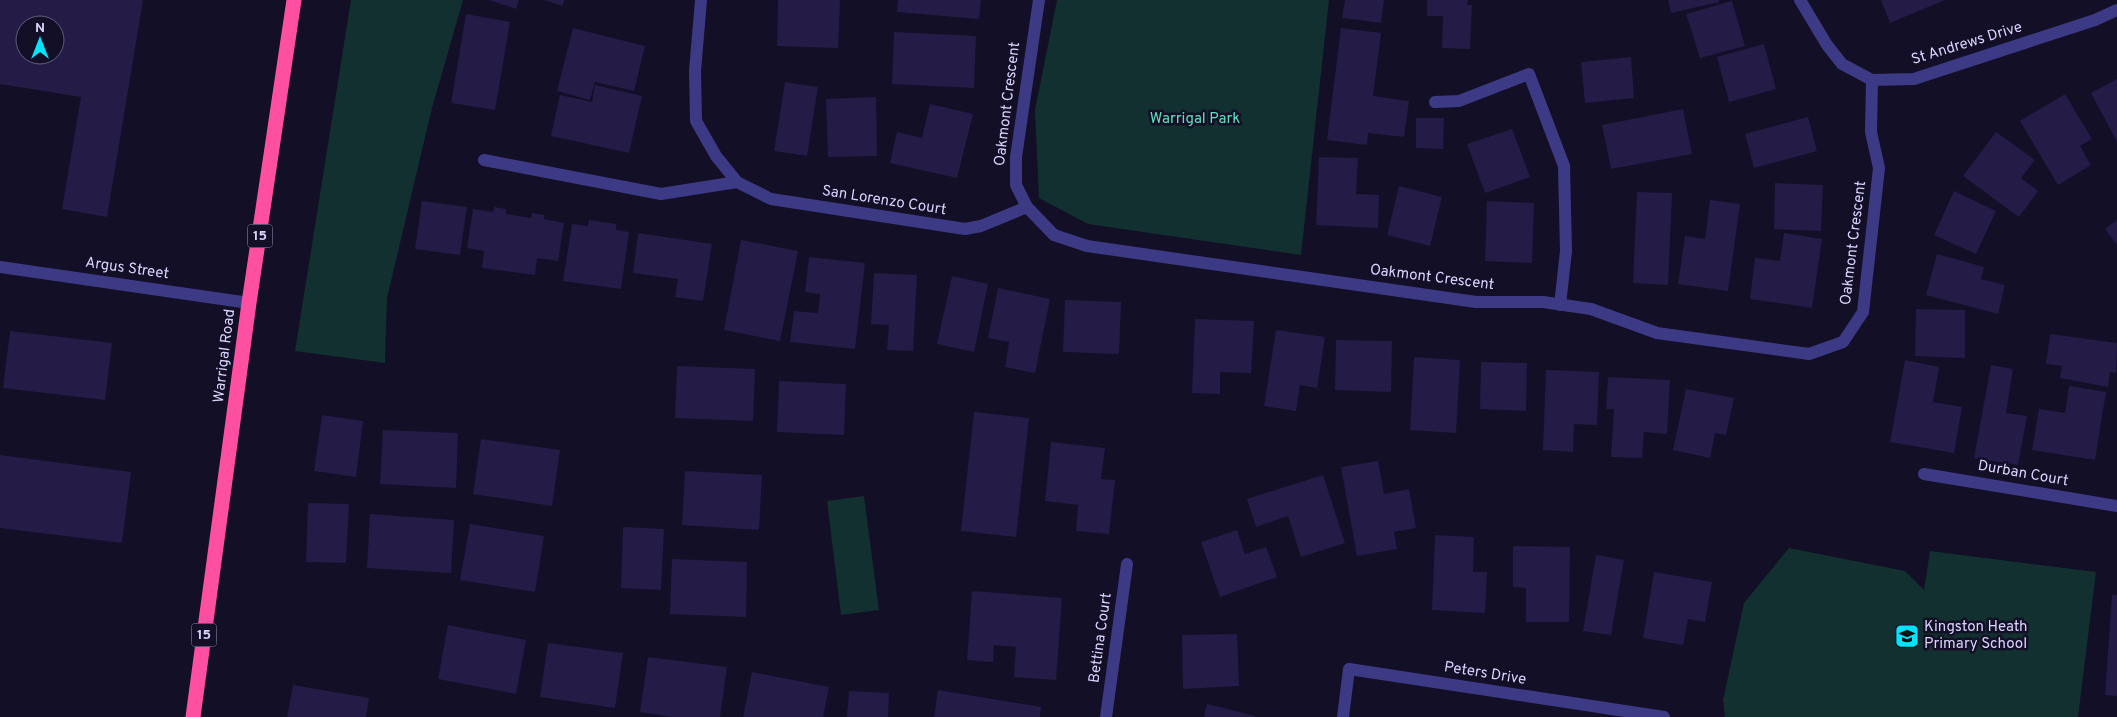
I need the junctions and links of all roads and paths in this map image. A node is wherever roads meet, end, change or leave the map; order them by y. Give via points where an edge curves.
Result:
1 (294, 0) edge
2 (701, 0) edge
3 (1039, 0) edge
4 (1800, 0) edge
5 (2117, 10) edge
6 (1872, 80) junction
7 (1435, 102) dead end
8 (484, 160) dead end
9 (737, 182) junction
10 (1027, 207) junction
11 (0, 267) edge
12 (249, 303) junction
13 (1560, 305) junction
14 (1924, 474) dead end
15 (2117, 506) edge
16 (1128, 564) dead end
17 (193, 717) edge
18 (1106, 717) edge
19 (1343, 717) edge
20 (1664, 717) edge

1 - 12 highway, Warrigal Road / 15
2 - 9 street, San Lorenzo Court via 695,71 696,121 716,156
3 - 10 street, Oakmont Crescent via 1016,157 1016,185
4 - 6 street, St Andrews Drive via 1842,64
5 - 6 street, St Andrews Drive via 1914,79
6 - 13 street, Oakmont Crescent via 1871,132 1879,168 1863,312 1842,342 1809,354 1658,332 1591,309
7 - 13 street via 1459,101 1529,74 1564,166 1566,251
8 - 9 street via 661,194
9 - 10 street, San Lorenzo Court via 771,199 965,230
10 - 13 street, Oakmont Crescent via 1054,235 1087,246 1476,302
11 - 12 street, Argus Street
12 - 17 highway, Warrigal Road / 15
14 - 15 street, Durban Court
16 - 18 street, Bettina Court
19 - 20 street, Peters Drive via 1349,669

